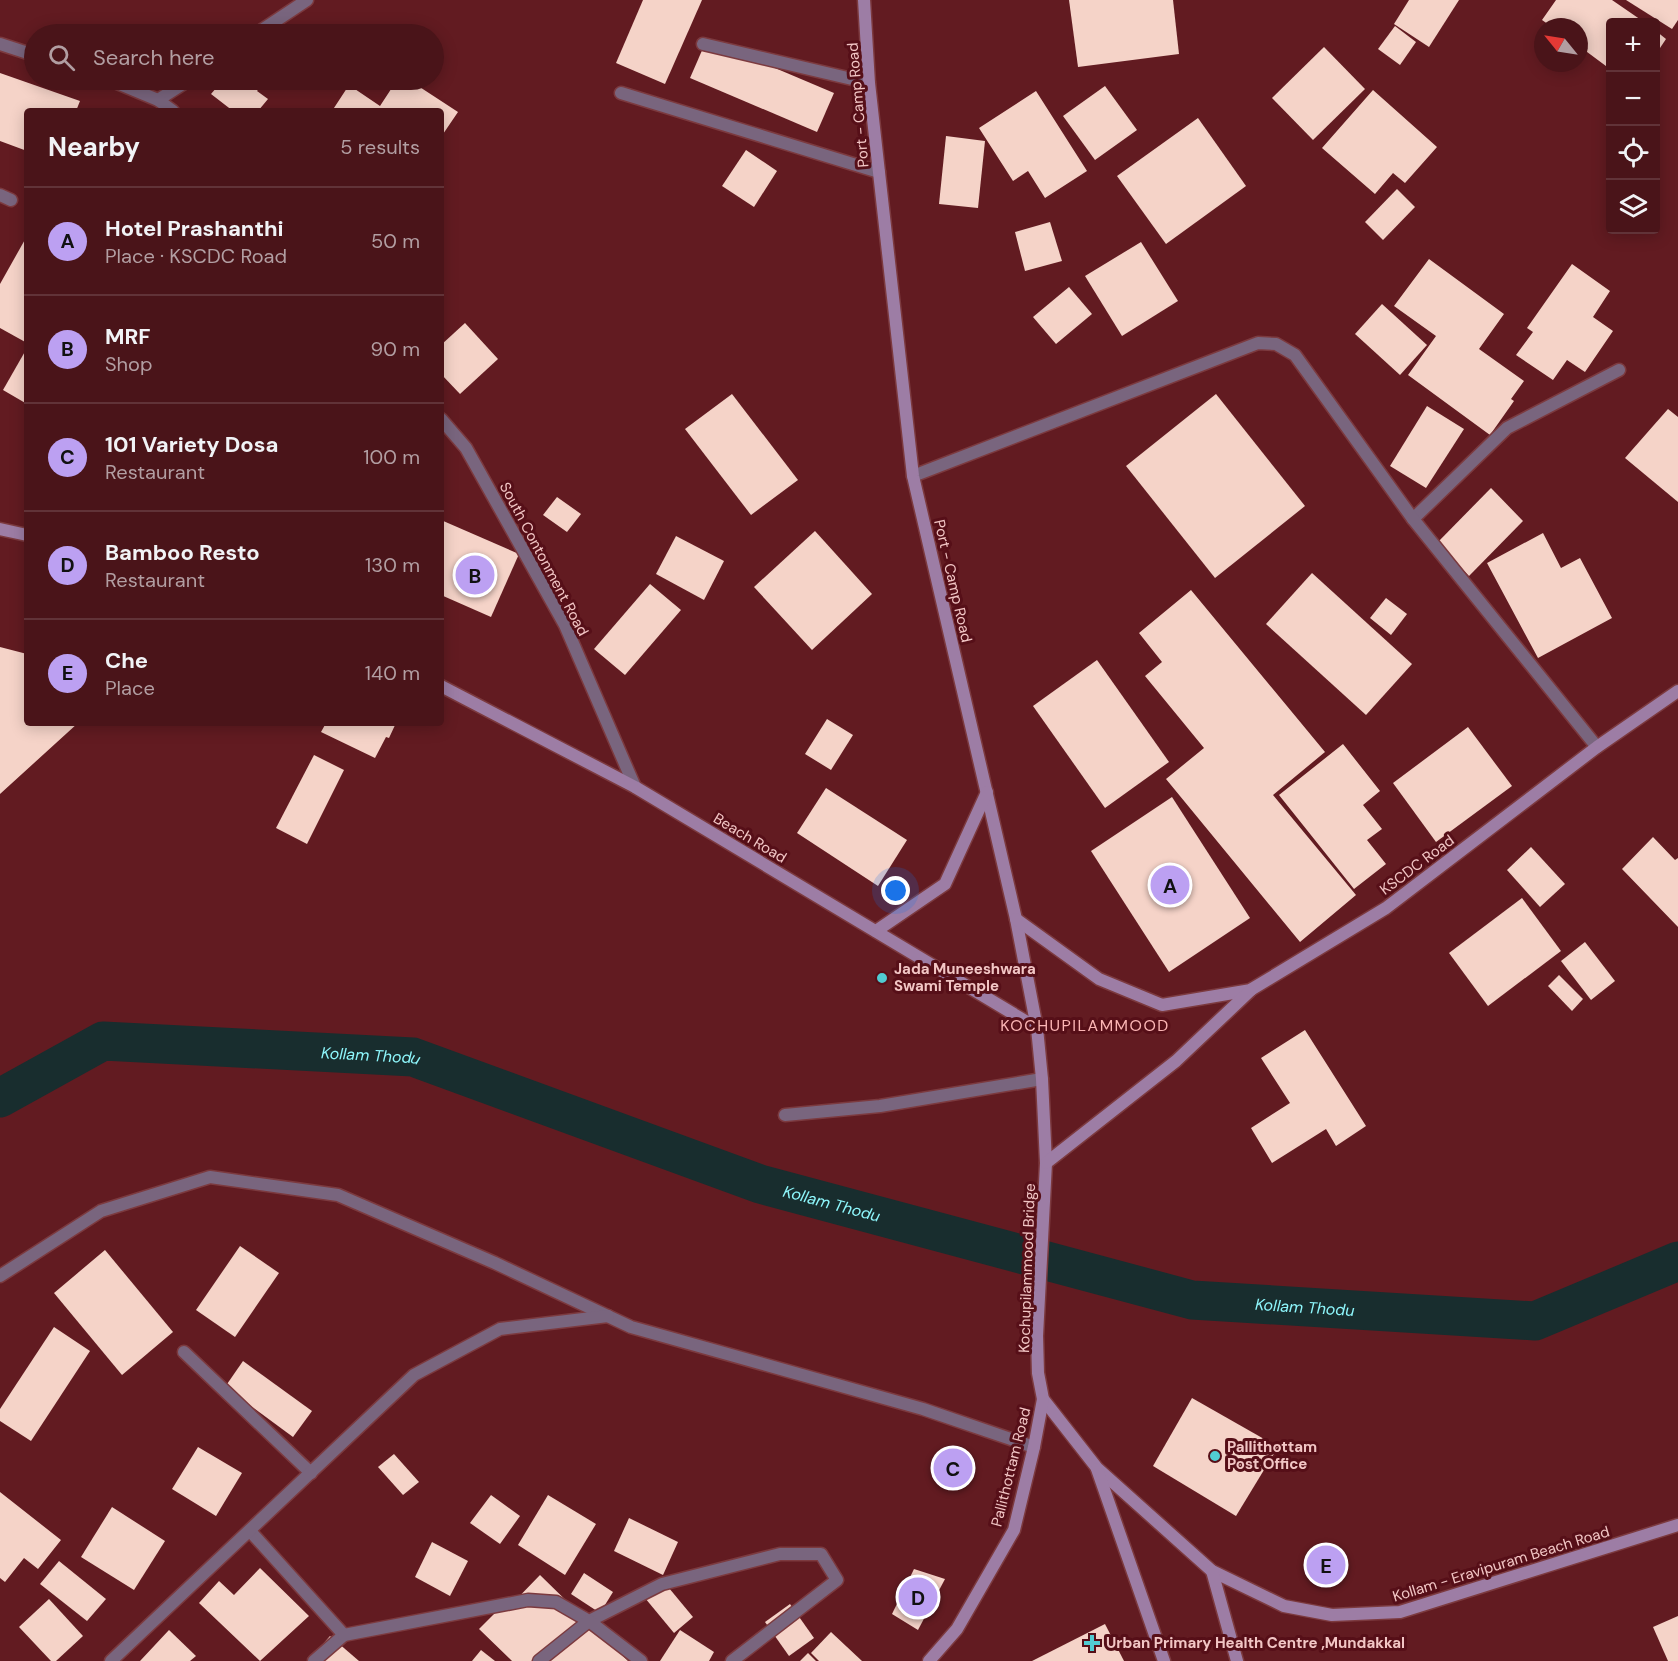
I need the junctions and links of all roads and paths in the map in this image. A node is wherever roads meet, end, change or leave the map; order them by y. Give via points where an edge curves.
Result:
1 (307, 0) edge
2 (864, 0) edge
3 (271, 24) edge
4 (0, 44) edge
5 (703, 44) dead end
6 (24, 52) edge
7 (868, 84) junction
8 (134, 90) edge
9 (174, 90) edge
10 (621, 93) dead end
11 (158, 100) junction
12 (169, 108) edge
13 (879, 172) junction
14 (1619, 370) dead end
15 (444, 422) edge
16 (914, 476) junction
17 (1413, 519) junction
18 (0, 529) edge
19 (24, 534) edge
20 (444, 688) edge
21 (1678, 691) edge
22 (1597, 747) junction
23 (635, 786) junction
24 (987, 792) junction
25 (1016, 919) junction
26 (876, 931) junction
27 (1252, 989) junction
28 (1037, 1028) junction
29 (1042, 1079) junction
30 (785, 1115) dead end
31 (1046, 1163) junction
32 (0, 1276) edge
33 (608, 1316) junction
34 (184, 1352) dead end
35 (1038, 1373) joint
36 (1042, 1399) junction
37 (1035, 1447) junction
38 (1097, 1468) junction
39 (311, 1473) junction
40 (1678, 1525) edge
41 (250, 1532) junction
42 (1212, 1571) junction
43 (589, 1621) junction
44 (344, 1635) junction
45 (111, 1661) edge
46 (314, 1661) edge
47 (539, 1661) edge
48 (641, 1661) edge
49 (732, 1661) edge
50 (929, 1661) edge
51 (1164, 1661) edge
52 (1237, 1661) edge

1 - 3 street
2 - 7 main road, Port - Camp Road
4 - 6 street
5 - 7 street
7 - 13 main road, Port - Camp Road
8 - 11 street
9 - 11 street
10 - 13 street
11 - 12 street
13 - 16 main road, Port - Camp Road
14 - 17 street via 1507,428
15 - 23 street, South Contonment Road via 466,448 565,625
16 - 17 street via 1258,343 1267,343 1295,355
16 - 24 main road, Port - Camp Road
17 - 22 street
18 - 19 main road
20 - 23 main road, Beach Road
21 - 22 main road, KSCDC Road
22 - 27 main road, KSCDC Road via 1386,908
23 - 26 main road, Beach Road
24 - 25 main road, Port - Camp Road
24 - 26 main road via 945,884
25 - 27 main road via 1099,979 1162,1005
25 - 28 main road, Port - Camp Road
26 - 28 main road, Beach Road
27 - 31 main road, KSCDC Road via 1176,1061
28 - 29 main road, Port - Camp Road
29 - 30 street via 880,1107
29 - 31 main road, Port - Camp Road
31 - 35 main road, Kochupilammood Bridge
32 - 33 street via 101,1210 210,1177 338,1195
33 - 37 street via 631,1327 923,1409
33 - 39 street via 500,1329 414,1375
34 - 39 street
35 - 36 main road, Kollam - Eravipuram Beach Road
36 - 37 main road, Pallithottam Road
36 - 38 main road, Kollam - Eravipuram Beach Road
37 - 50 main road, Pallithottam Road via 1014,1530 957,1629
38 - 42 main road, Kollam - Eravipuram Beach Road
38 - 51 main road
39 - 41 street
40 - 42 main road, Kollam - Eravipuram Beach Road via 1400,1612 1332,1615 1284,1606
41 - 44 street
41 - 45 street
42 - 52 main road
43 - 44 street via 556,1602 528,1600
43 - 47 street
43 - 48 street
43 - 49 street via 662,1584 780,1554 820,1554 837,1580
44 - 46 street

